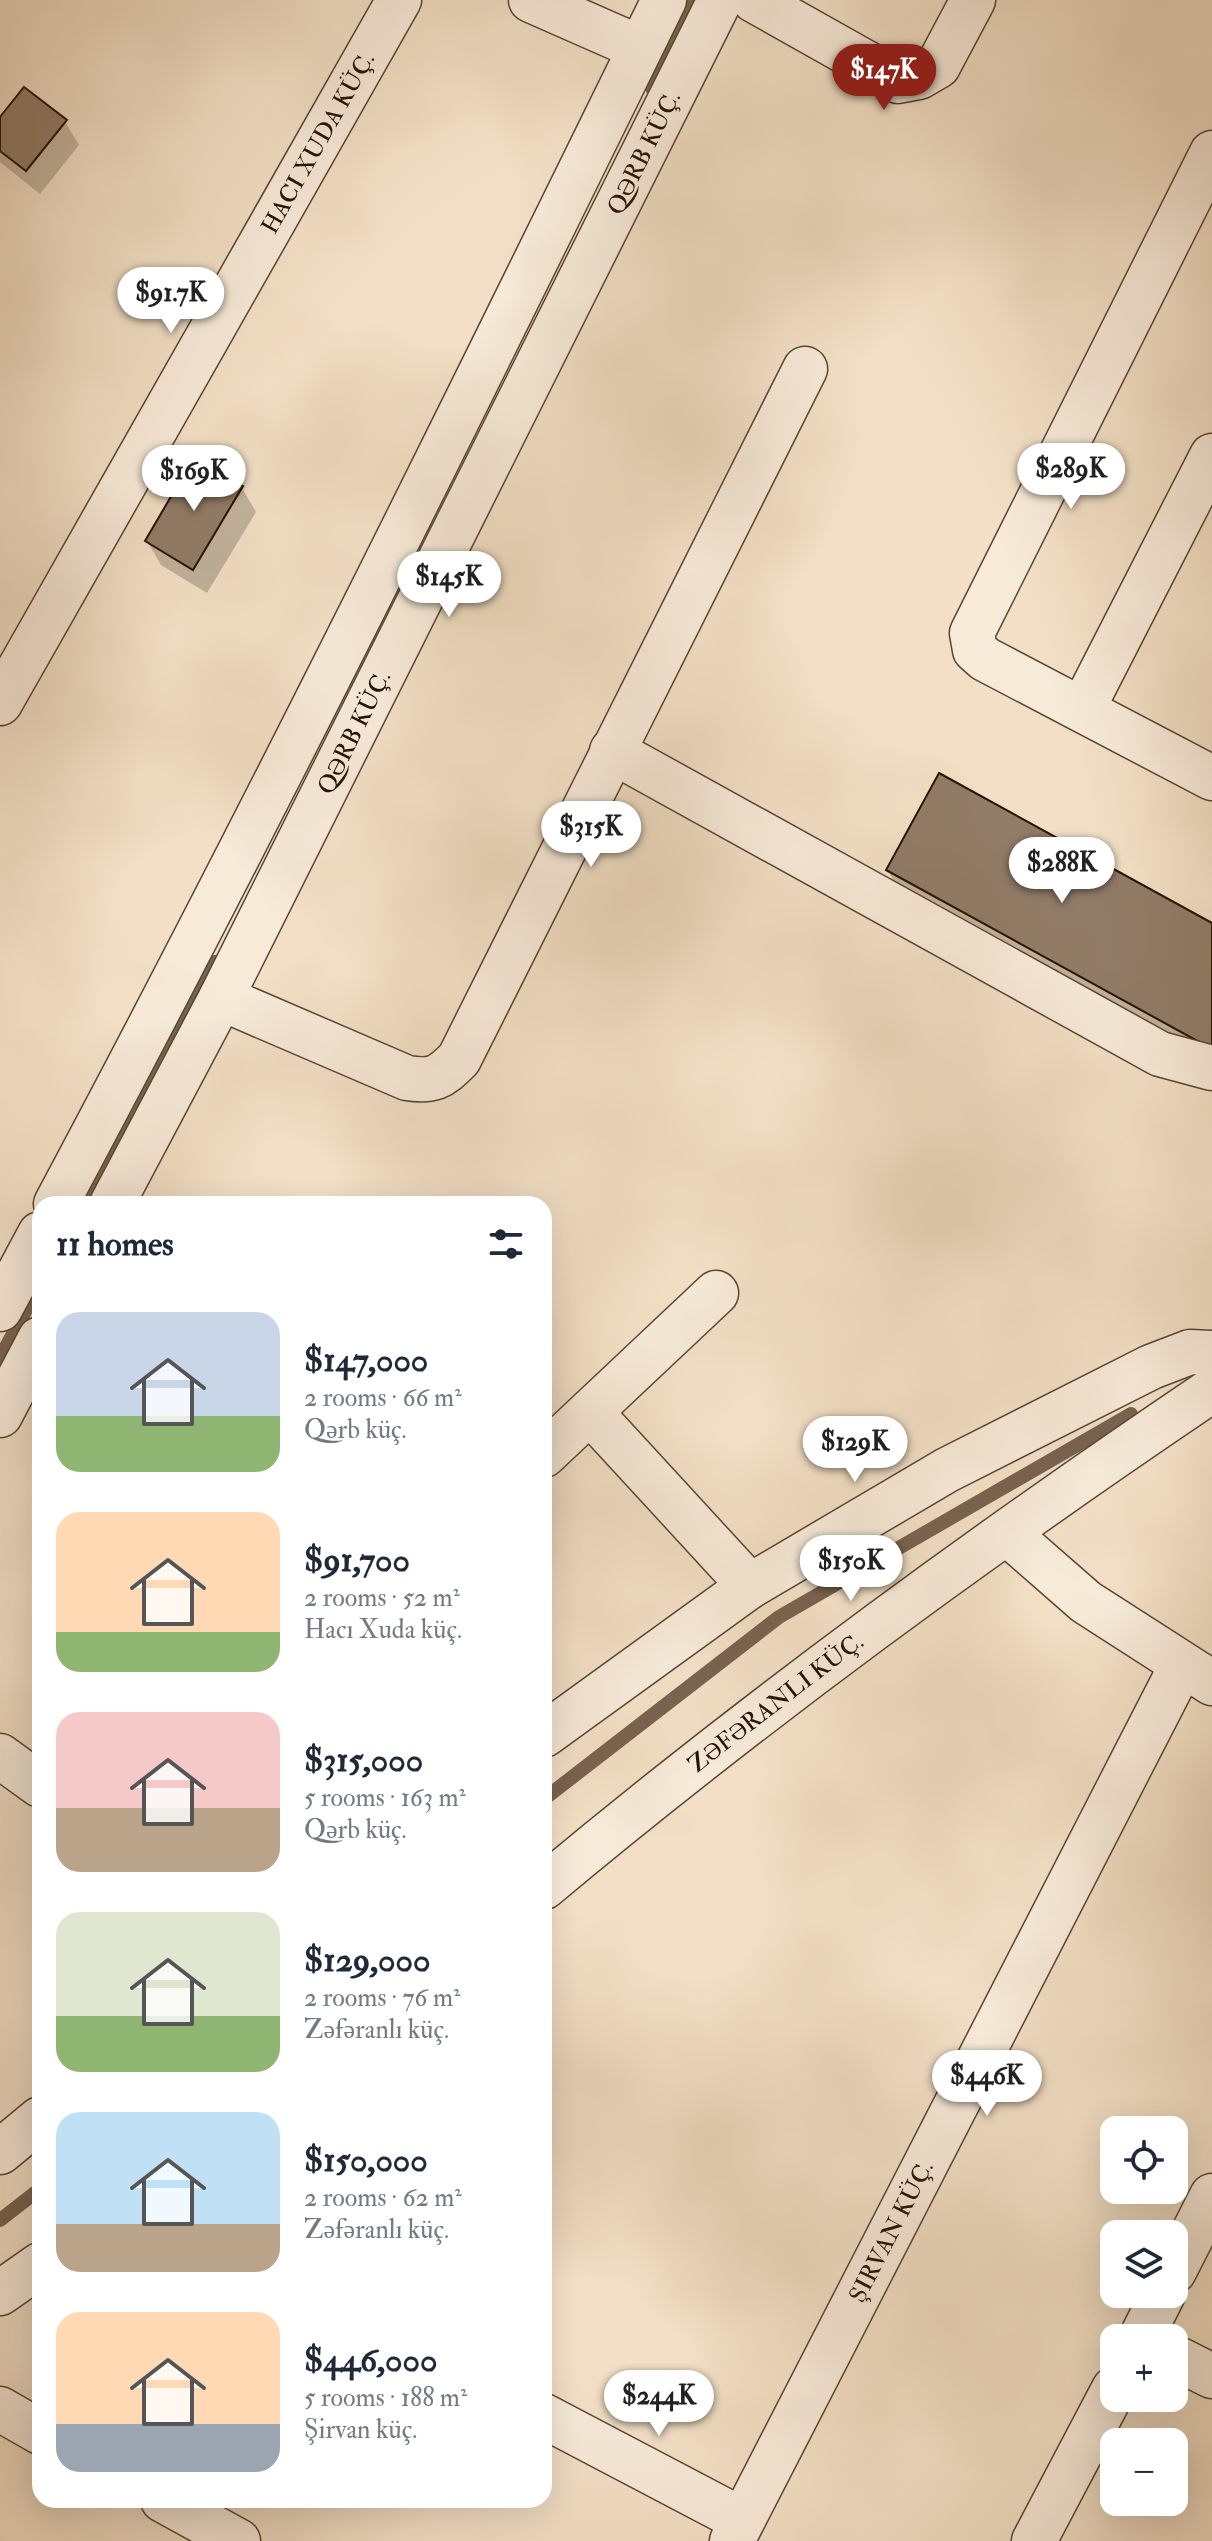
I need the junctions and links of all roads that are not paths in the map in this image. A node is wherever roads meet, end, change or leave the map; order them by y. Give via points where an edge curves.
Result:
1 (399, 0) edge
2 (531, 0) edge
3 (664, 0) edge
4 (720, 0) edge
5 (754, 0) edge
6 (973, 0) edge
7 (640, 48) junction
8 (1212, 153) edge
9 (805, 369) dead end
10 (1212, 456) edge
11 (0, 703) edge
12 (1083, 708) junction
13 (612, 751) junction
14 (1212, 778) edge
15 (221, 998) junction
16 (1212, 1068) edge
17 (60, 1196) edge
18 (116, 1196) edge
19 (32, 1249) edge
20 (716, 1293) dead end
21 (0, 1309) edge
22 (1212, 1353) edge
23 (32, 1354) edge
24 (1212, 1390) edge
25 (590, 1412) junction
26 (0, 1415) edge
27 (552, 1448) edge
28 (1007, 1533) junction
29 (750, 1586) junction
30 (1197, 1674) edge
31 (552, 1729) edge
32 (0, 1756) edge
33 (32, 1779) edge
34 (552, 1880) edge
35 (32, 2126) edge
36 (0, 2152) edge
37 (1212, 2196) edge
38 (1188, 2243) edge
39 (32, 2271) edge
40 (0, 2293) edge
41 (1188, 2364) edge
42 (1212, 2376) edge
43 (0, 2409) edge
44 (1102, 2412) edge
45 (552, 2421) edge
46 (32, 2427) edge
47 (178, 2508) edge
48 (737, 2530) edge
49 (238, 2541) edge
50 (1034, 2541) edge

1 - 11 street
2 - 7 street
3 - 7 street, QƏRB KÜÇ.
4 - 15 street, QƏRB KÜÇ.
5 - 6 street via 898,81 938,66
7 - 17 street, QƏRB KÜÇ. via 326,687
8 - 12 street via 972,633 975,650 985,659
9 - 13 street
10 - 12 street
12 - 14 street
13 - 15 street via 459,1059 443,1075 425,1081 407,1078
13 - 16 street via 1160,1054
15 - 18 street, QƏRB KÜÇ.
19 - 21 street
20 - 25 street
22 - 29 street via 1190,1352 1151,1367 947,1470
23 - 26 street
24 - 28 street
25 - 27 street
25 - 29 street
28 - 30 street via 1086,1602
28 - 34 street via 648,1800
29 - 31 street
30 - 48 street, ŞIRVAN KÜÇ.
32 - 33 street
35 - 36 street
37 - 38 street
39 - 40 street
41 - 42 street
43 - 46 street
44 - 50 street
45 - 48 street
47 - 49 street

